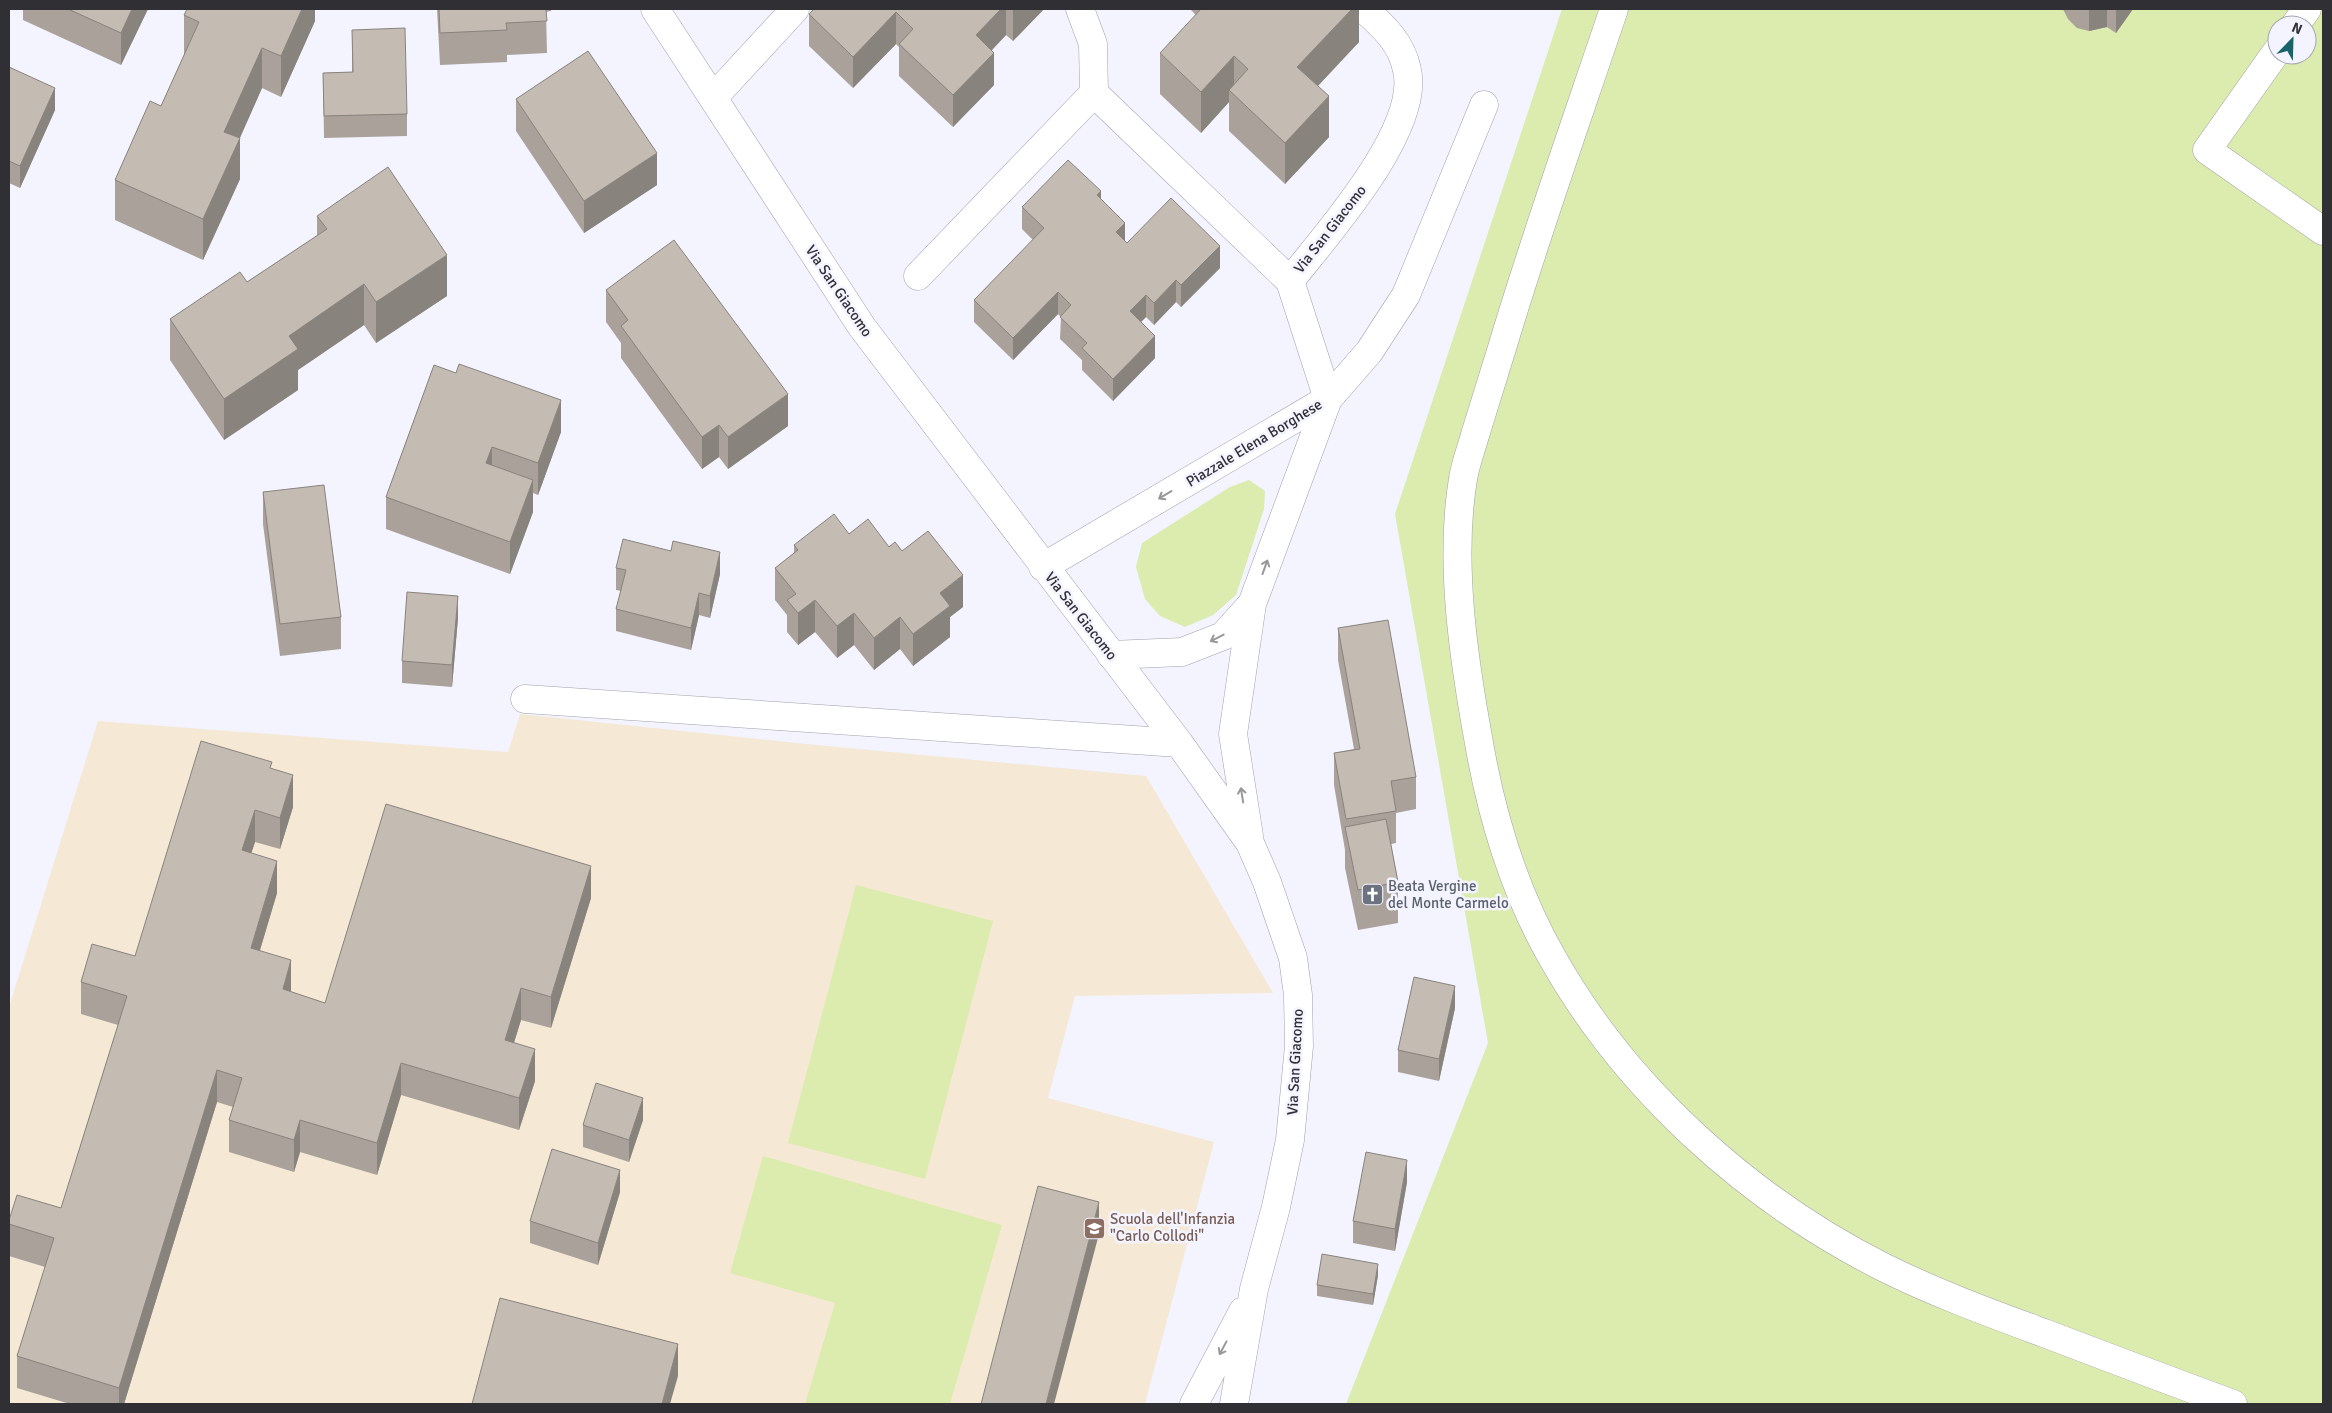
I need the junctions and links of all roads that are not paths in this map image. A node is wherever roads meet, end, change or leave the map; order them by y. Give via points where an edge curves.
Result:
1 (655, 9) edge
2 (795, 9) edge
3 (1080, 9) edge
4 (1364, 9) edge
5 (1614, 9) edge
6 (2267, 65) edge
7 (1094, 93) junction
8 (713, 98) junction
9 (1484, 105) dead end
10 (2323, 231) edge
11 (918, 276) dead end
12 (1290, 281) junction
13 (1328, 399) junction
14 (1043, 567) junction
15 (1252, 604) junction
16 (1111, 655) junction
17 (525, 699) dead end
18 (1179, 743) junction
19 (1250, 843) junction
20 (1254, 1289) junction
21 (1194, 1404) edge
22 (1234, 1404) edge
23 (2233, 1404) edge

1 - 8 street, Via San Giacomo
2 - 8 street
3 - 7 street via 1093,44
4 - 12 street, Via San Giacomo via 1385,28 1399,48 1408,72 1406,98 1393,133 1368,180
5 - 23 street via 1518,295 1463,474 1459,510 1459,592 1473,712 1492,802 1514,874 1530,912 1555,964 1629,1065 1714,1154 1783,1208 1849,1249 1922,1285
6 - 10 street via 2207,150
7 - 11 street
7 - 12 street
8 - 14 street, Via San Giacomo via 862,327
9 - 13 street via 1406,295 1369,352
12 - 13 street, Via San Giacomo
13 -> 14 street, Piazzale Elena Borghese
15 -> 13 street, Piazzale Elena Borghese
14 - 16 street, Via San Giacomo
15 -> 16 street, Piazzale Elena Borghese via 1223,636 1182,652
19 -> 15 street, Piazzale Elena Borghese via 1233,734
16 - 18 street, Via San Giacomo
17 - 18 street
18 - 19 street, Via San Giacomo
19 - 20 street, Via San Giacomo via 1275,901 1294,958 1299,1046 1285,1165
20 -> 21 street, Via San Giacomo
20 - 22 street, Via San Giacomo

